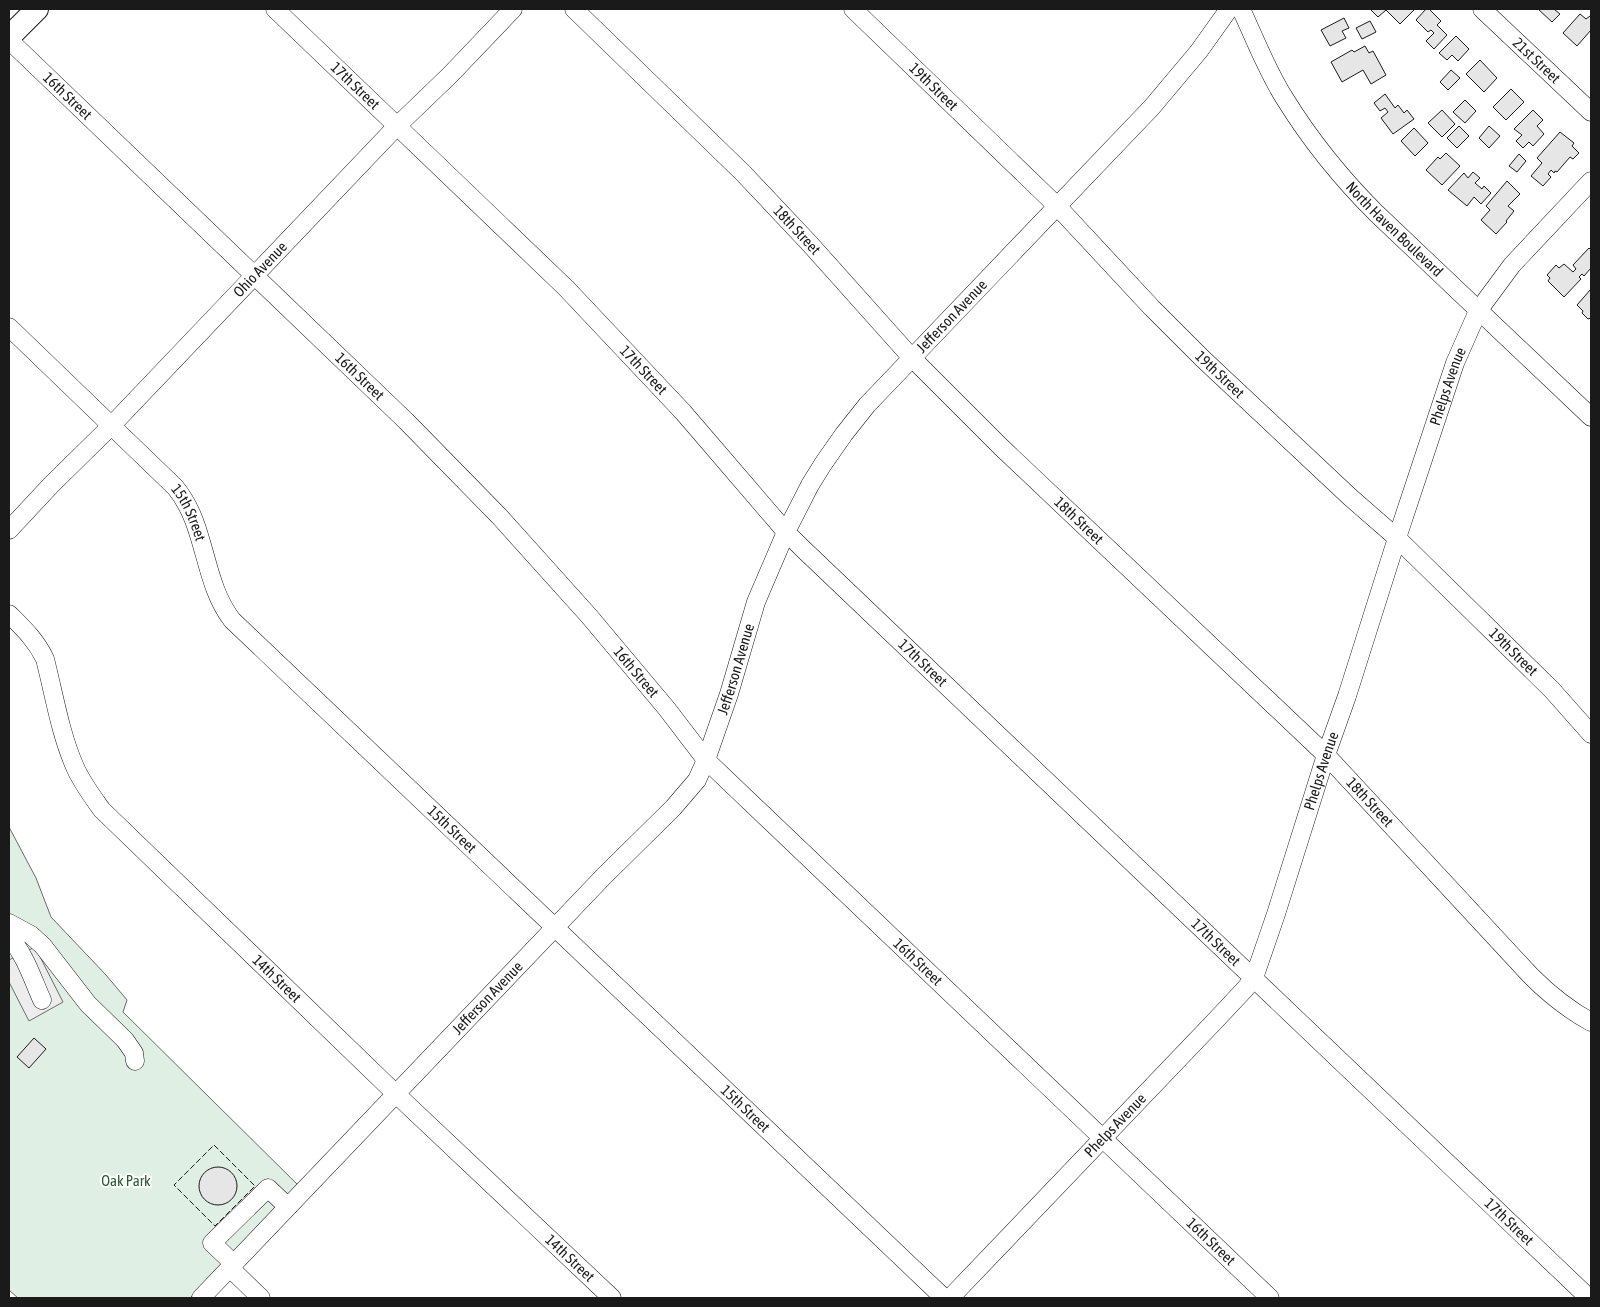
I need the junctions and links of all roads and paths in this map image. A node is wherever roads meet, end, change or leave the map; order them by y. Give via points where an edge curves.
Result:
1 (37, 9) edge
2 (275, 9) edge
3 (513, 9) edge
4 (574, 9) edge
5 (853, 9) edge
6 (1229, 9) edge
7 (1241, 9) edge
8 (1482, 9) edge
9 (9, 39) edge
10 (1591, 112) edge
11 (397, 126) junction
12 (1591, 181) edge
13 (1057, 206) junction
14 (255, 276) junction
15 (1478, 311) junction
16 (9, 327) edge
17 (911, 357) junction
18 (1591, 417) edge
19 (111, 426) junction
20 (9, 530) edge
21 (786, 532) junction
22 (1397, 538) junction
23 (9, 614) edge
24 (1591, 734) edge
25 (1326, 755) junction
26 (706, 760) junction
27 (9, 923) edge
28 (554, 927) junction
29 (9, 937) edge
30 (1254, 978) junction
31 (42, 1000) dead end
32 (1591, 1022) edge
33 (135, 1061) dead end
34 (396, 1094) junction
35 (1102, 1139) junction
36 (288, 1207) junction
37 (232, 1266) junction
38 (201, 1298) edge
39 (261, 1298) edge
40 (612, 1298) edge
41 (944, 1298) edge
42 (950, 1298) edge
43 (1270, 1298) edge
44 (1590, 1298) edge

1 - 9 main road
2 - 11 street, 17th Street
3 - 11 street, Ohio Avenue
4 - 17 street, 18th Street via 743,173
5 - 13 street, 19th Street
6 - 13 street, Jefferson Avenue via 1152,107
7 - 15 street, North Haven Boulevard via 1284,98 1312,140 1370,208
8 - 10 street, 21st Street
9 - 14 street, 16th Street
11 - 14 street, Ohio Avenue
11 - 21 street, 17th Street via 617,340 689,418
12 - 15 street, Phelps Avenue via 1512,266
13 - 17 street, Jefferson Avenue
13 - 22 street, 19th Street via 1203,359
14 - 19 street, Ohio Avenue
14 - 26 street, 16th Street via 406,421 499,516 589,616
15 - 18 street, North Haven Boulevard
15 - 22 street, Phelps Avenue via 1455,363
16 - 19 street, 15th Street
17 - 21 street, Jefferson Avenue via 844,434 810,485
17 - 25 street, 18th Street via 1001,448
19 - 20 street, Ohio Avenue
19 - 28 street, 15th Street via 183,496 194,520 214,587 232,620
21 - 26 street, Jefferson Avenue via 756,602
21 - 30 street, 17th Street
22 - 24 street, 19th Street via 1552,690
22 - 25 street, Phelps Avenue
23 - 34 street, 14th Street via 32,637 42,653 75,768 102,810
25 - 30 street, Phelps Avenue
25 - 32 street, 18th Street via 1531,976 1548,993
26 - 28 street, Jefferson Avenue via 697,780 673,808
26 - 35 street, 16th Street
27 - 33 street via 43,946 88,1004 125,1040 134,1053
28 - 34 street, Jefferson Avenue
28 - 41 street, 15th Street
29 - 31 street
30 - 35 street, Phelps Avenue
30 - 44 street, 17th Street
34 - 36 street, Jefferson Avenue
34 - 40 street, 14th Street
35 - 42 street, Phelps Avenue
35 - 43 street, 16th Street
36 - 37 street, Jefferson Avenue
36 - 37 street via 268,1188 212,1243
37 - 38 street, Jefferson Avenue
37 - 39 street

